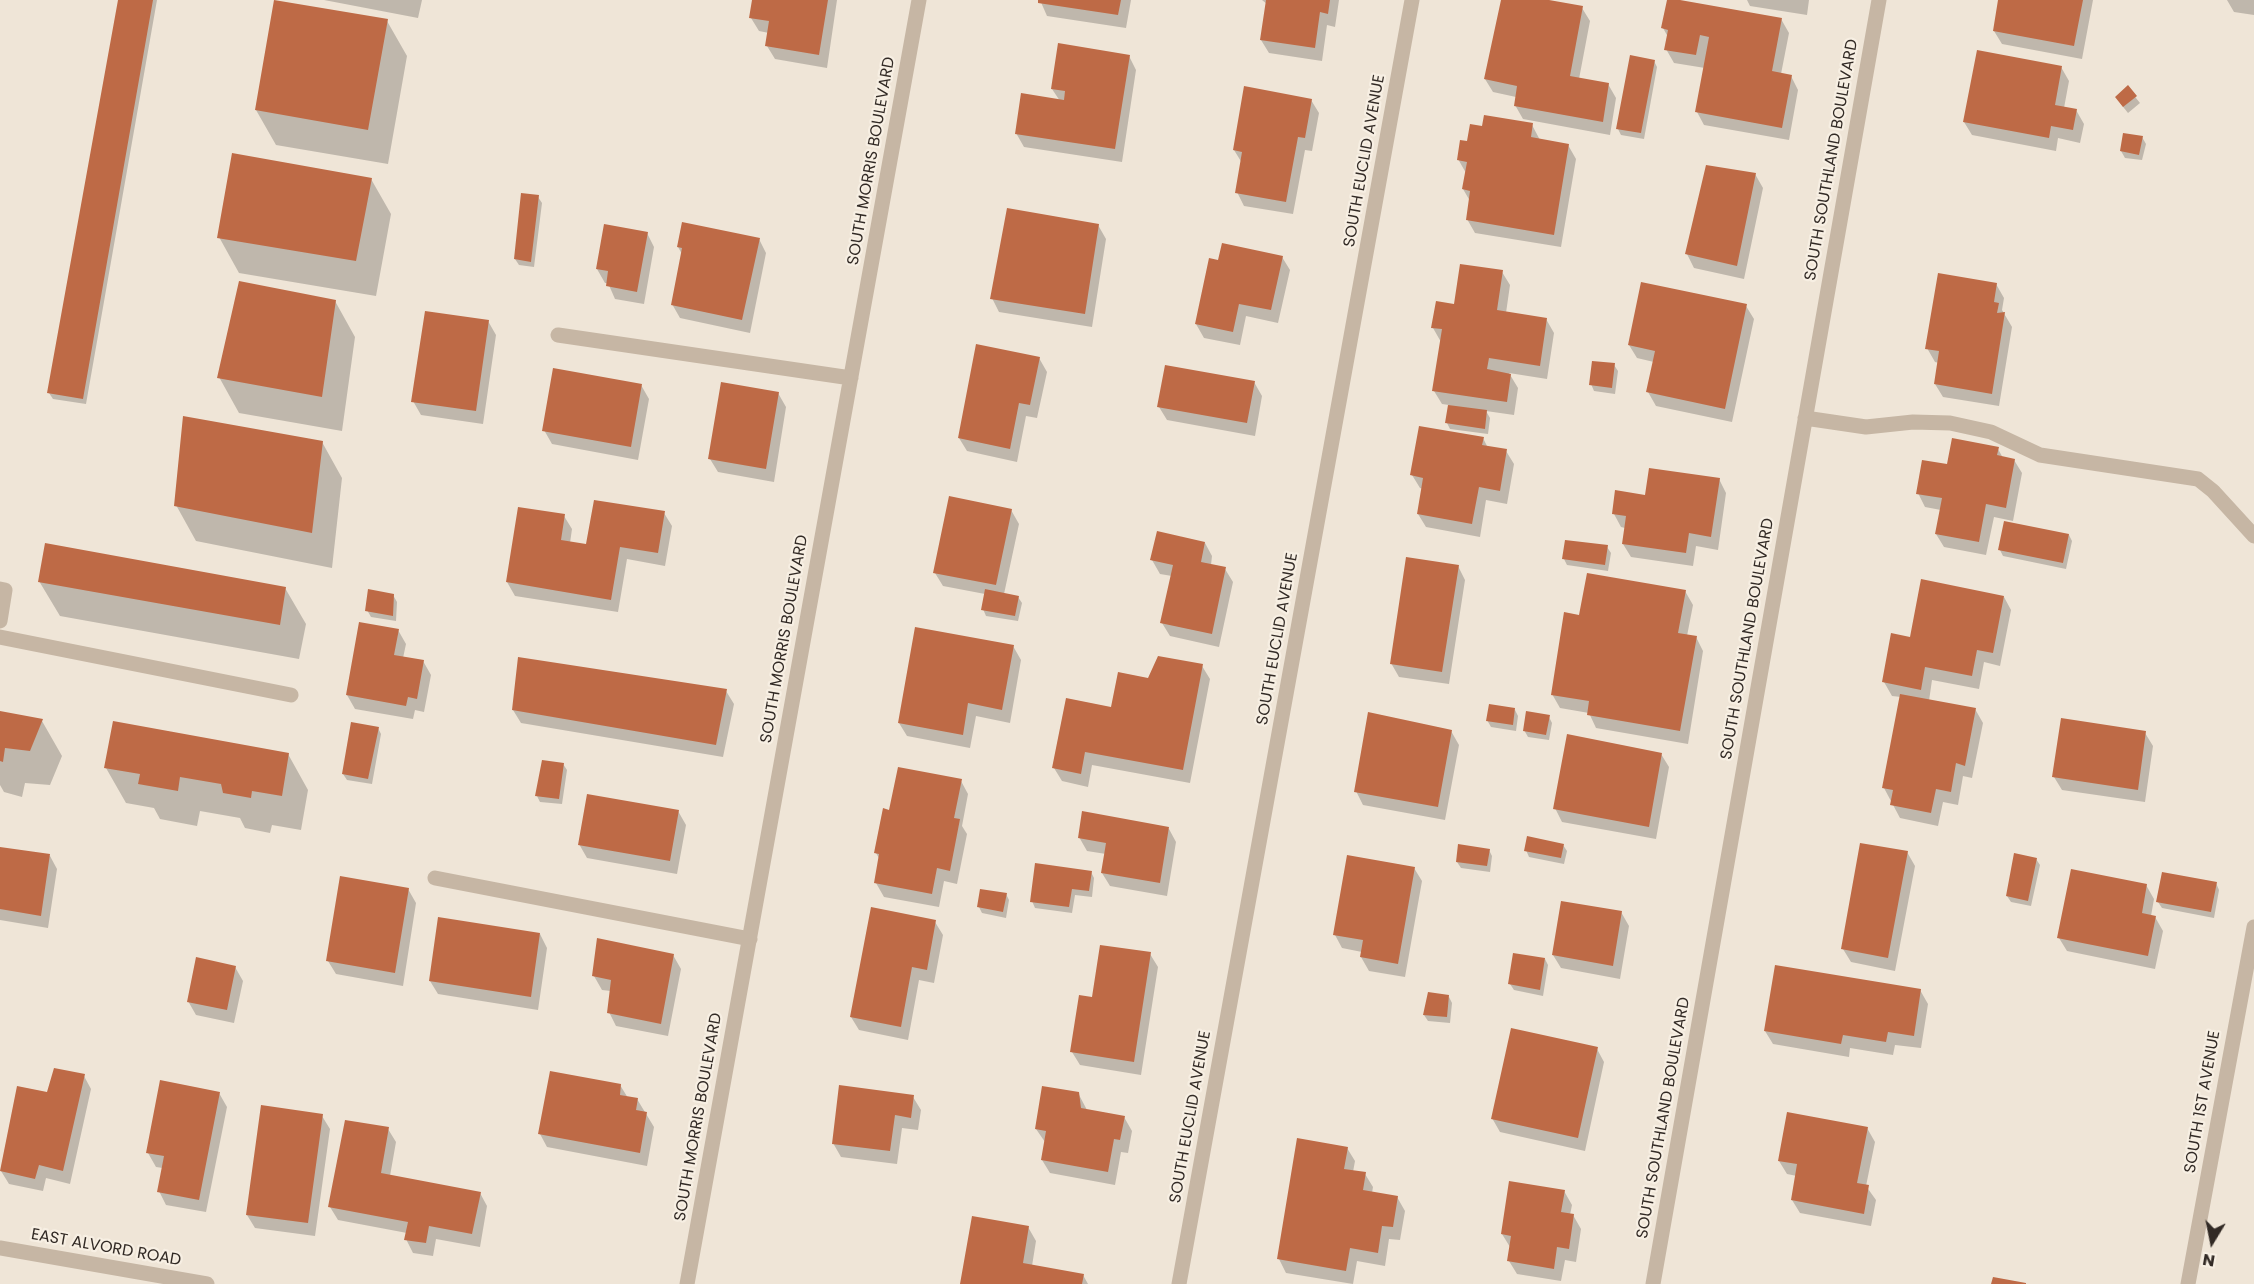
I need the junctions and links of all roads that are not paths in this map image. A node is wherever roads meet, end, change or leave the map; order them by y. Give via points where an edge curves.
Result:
1 (919, 0) edge
2 (1412, 0) edge
3 (1879, 0) edge
4 (558, 335) dead end
5 (851, 378) junction
6 (1805, 418) junction
7 (2254, 536) edge
8 (0, 589) edge
9 (0, 621) edge
10 (0, 637) edge
11 (291, 695) dead end
12 (435, 878) dead end
13 (2254, 927) edge
14 (750, 939) junction
15 (0, 1248) edge
16 (207, 1284) edge
17 (687, 1284) edge
18 (1179, 1284) edge
19 (1653, 1284) edge
20 (2188, 1284) edge

1 - 5 street, SOUTH MORRIS BOULEVARD
2 - 18 street, SOUTH EUCLID AVENUE
3 - 6 street, SOUTH SOUTHLAND BOULEVARD
4 - 5 street
5 - 14 street, SOUTH MORRIS BOULEVARD
6 - 7 street via 1866,427 1950,423 1991,432 2040,455 2198,479
6 - 19 street, SOUTH SOUTHLAND BOULEVARD
8 - 9 street via 5,590
10 - 11 street
12 - 14 street
13 - 20 street, SOUTH 1ST AVENUE
14 - 17 street, SOUTH MORRIS BOULEVARD
15 - 16 street, EAST ALVORD ROAD

